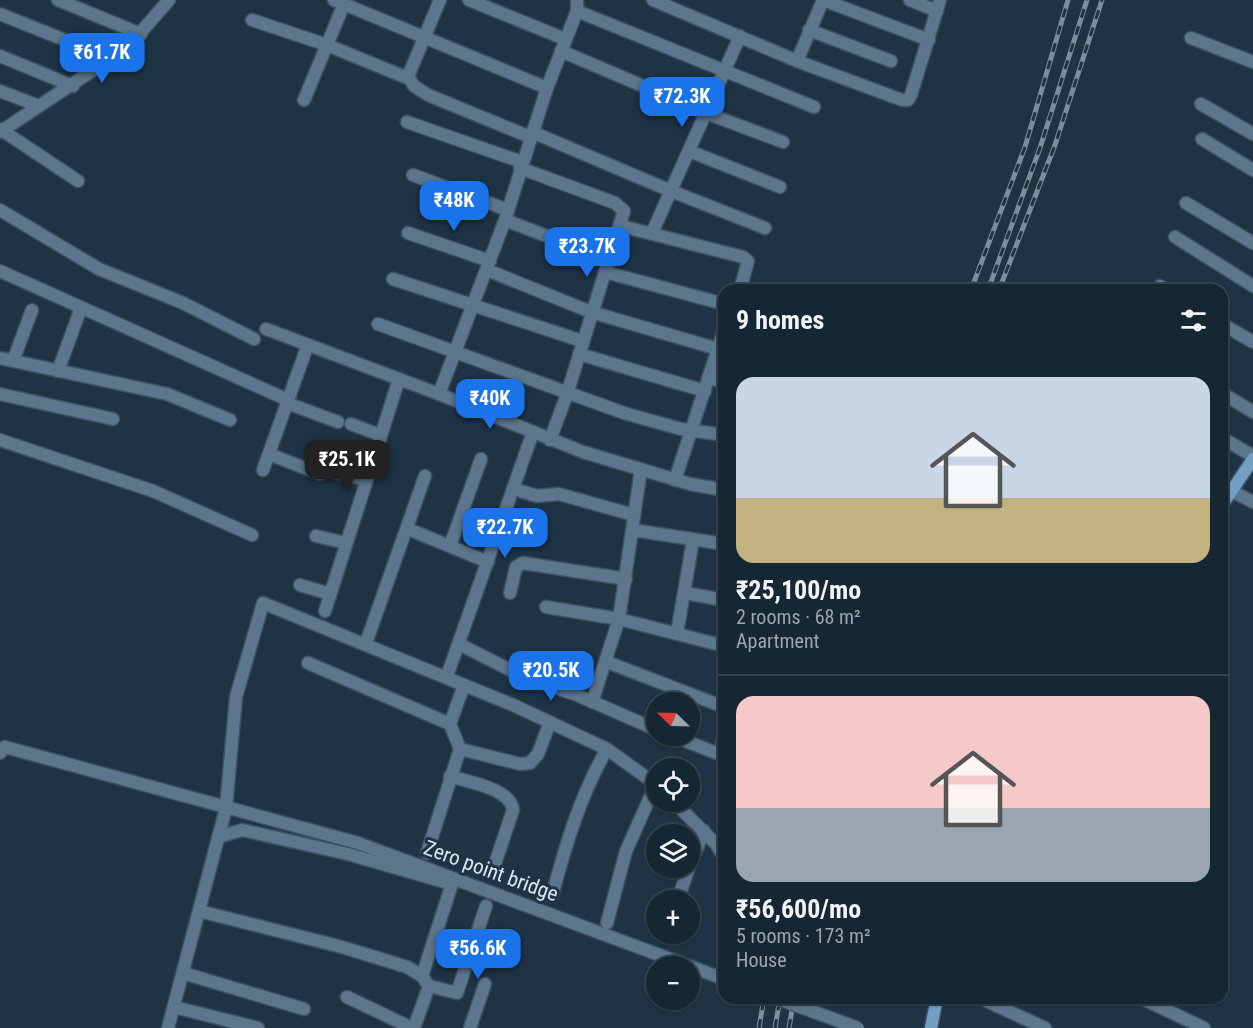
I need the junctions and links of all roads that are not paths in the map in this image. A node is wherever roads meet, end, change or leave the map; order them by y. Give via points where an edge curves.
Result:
1 (58, 0) edge
2 (169, 0) edge
3 (440, 0) edge
4 (469, 0) edge
5 (652, 0) edge
6 (823, 0) edge
7 (910, 0) edge
8 (339, 2) edge
9 (577, 5) edge
10 (938, 5) edge
11 (0, 14) edge
12 (252, 20) dead end
13 (809, 30) junction
14 (141, 34) junction
15 (740, 36) junction
16 (424, 38) junction
17 (1191, 38) dead end
18 (928, 40) junction
19 (327, 45) junction
20 (563, 45) junction
21 (0, 56) edge
22 (112, 59) junction
23 (797, 61) junction
24 (891, 61) dead end
25 (1253, 62) edge
26 (724, 71) junction
27 (408, 76) junction
28 (73, 86) junction
29 (547, 88) junction
30 (0, 91) edge
31 (304, 100) dead end
32 (1201, 104) dead end
33 (39, 106) junction
34 (814, 107) dead end
35 (706, 113) junction
36 (407, 122) dead end
37 (1, 130) edge
38 (1253, 134) edge
39 (531, 135) junction
40 (1202, 139) dead end
41 (783, 142) dead end
42 (689, 151) junction
43 (521, 165) junction
44 (1253, 170) edge
45 (413, 175) dead end
46 (78, 181) dead end
47 (780, 187) dead end
48 (671, 191) junction
49 (1186, 203) dead end
50 (0, 210) edge
51 (506, 215) junction
52 (621, 226) junction
53 (765, 228) dead end
54 (408, 233) dead end
55 (652, 233) junction
56 (1175, 237) dead end
57 (1253, 243) edge
58 (609, 260) junction
59 (488, 265) junction
60 (0, 271) edge
61 (605, 272) junction
62 (393, 279) dead end
63 (742, 284) edge
64 (1253, 286) edge
65 (718, 302) edge
66 (473, 306) junction
67 (81, 308) junction
68 (32, 310) dead end
69 (591, 312) junction
70 (378, 324) dead end
71 (1228, 327) edge
72 (266, 329) dead end
73 (254, 339) dead end
74 (582, 341) junction
75 (1253, 342) edge
76 (307, 347) junction
77 (718, 349) joint
78 (455, 351) junction
79 (579, 354) junction
80 (0, 358) edge
81 (13, 361) junction
82 (58, 371) junction
83 (399, 379) junction
84 (718, 382) edge
85 (707, 385) junction
86 (0, 394) edge
87 (439, 394) junction
88 (567, 394) junction
89 (1228, 397) edge
90 (287, 401) junction
91 (1253, 412) edge
92 (113, 419) dead end
93 (230, 420) dead end
94 (338, 422) dead end
95 (351, 424) dead end
96 (693, 431) junction
97 (532, 432) junction
98 (718, 434) edge
99 (380, 435) junction
100 (0, 440) edge
101 (550, 440) junction
102 (1228, 442) edge
103 (269, 454) junction
104 (1253, 458) edge
105 (480, 459) dead end
106 (641, 469) junction
107 (263, 470) dead end
108 (334, 472) dead end
109 (320, 474) dead end
110 (425, 476) dead end
111 (366, 480) junction
112 (675, 480) junction
113 (1228, 488) edge
114 (514, 489) junction
115 (718, 489) edge
116 (1228, 490) edge
117 (1253, 502) edge
118 (634, 515) junction
119 (408, 529) junction
120 (633, 530) junction
121 (252, 536) dead end
122 (316, 536) dead end
123 (693, 540) junction
124 (346, 543) junction
125 (718, 543) edge
126 (450, 546) junction
127 (488, 562) junction
128 (626, 579) junction
129 (300, 585) dead end
130 (510, 593) dead end
131 (330, 594) junction
132 (685, 594) junction
133 (718, 599) edge
134 (546, 607) dead end
135 (325, 611) dead end
136 (619, 619) junction
137 (677, 633) junction
138 (366, 643) junction
139 (459, 644) junction
140 (718, 644) edge
141 (607, 662) junction
142 (308, 663) dead end
143 (447, 676) junction
144 (464, 685) junction
145 (592, 702) junction
146 (718, 705) edge
147 (550, 722) junction
148 (450, 724) junction
149 (646, 725) edge
150 (699, 746) edge
151 (2, 748) edge
152 (460, 749) junction
153 (607, 749) junction
154 (718, 753) edge
155 (450, 776) junction
156 (646, 777) edge
157 (646, 806) edge
158 (226, 808) junction
159 (684, 812) edge
160 (704, 831) junction
161 (219, 837) junction
162 (700, 841) edge
163 (718, 849) edge
164 (427, 853) dead end
165 (492, 873) dead end
166 (552, 896) dead end
167 (486, 906) dead end
168 (199, 911) junction
169 (607, 923) dead end
170 (183, 973) junction
171 (718, 977) edge
172 (425, 981) junction
173 (485, 984) dead end
174 (347, 997) dead end
175 (792, 1004) edge
176 (936, 1004) edge
177 (993, 1004) edge
178 (1154, 1004) edge
179 (174, 1007) junction
180 (304, 1009) dead end
181 (168, 1028) edge
182 (258, 1028) edge
183 (413, 1028) edge
184 (470, 1028) edge
185 (858, 1028) edge
186 (931, 1028) edge
187 (1044, 1028) edge
188 (1204, 1028) edge

1 - 14 street
2 - 14 street
3 - 16 street
4 - 20 street
5 - 15 street
6 - 13 street
6 - 18 street
7 - 10 street
8 - 16 street
8 - 19 street
9 - 20 street
9 - 26 street
10 - 18 street
11 - 22 street
12 - 19 street
13 - 23 street
13 - 24 street
14 - 22 street
15 - 23 street
15 - 26 street
16 - 27 street
16 - 29 street
17 - 25 street
18 - 23 street via 908,99 902,100
19 - 27 street
19 - 31 street
20 - 29 street
20 - 35 street
21 - 28 street
22 - 28 street
26 - 34 street
26 - 35 street
27 - 39 street via 414,86 428,95
28 - 33 street
29 - 39 street
30 - 33 street
32 - 38 street
33 - 37 street
35 - 41 street
35 - 42 street
36 - 43 street
37 - 46 street
39 - 43 street
39 - 48 street
40 - 44 street
42 - 47 street
42 - 48 street
43 - 51 street
43 - 52 street via 622,207
45 - 51 street
48 - 53 street
48 - 55 street
49 - 57 street
50 - 73 street via 99,269 183,303
51 - 58 street
51 - 59 street
52 - 55 street
52 - 58 street
54 - 59 street
55 - 63 street via 743,257 748,267
56 - 64 street
58 - 61 street
59 - 66 street
59 - 69 street
60 - 67 street
61 - 65 street
61 - 69 street
62 - 66 street
66 - 74 street
66 - 78 street
67 - 82 street
67 - 90 street
68 - 81 street
69 - 74 street
69 - 77 street
70 - 78 street
71 - 75 street
72 - 76 street
74 - 79 street
76 - 83 street
76 - 90 street
77 - 85 street
78 - 87 street
78 - 88 street
79 - 85 street
79 - 88 street
80 - 81 street
81 - 82 street
82 - 93 street via 167,394
83 - 87 street
83 - 99 street
84 - 85 street
85 - 96 street
86 - 92 street
87 - 97 street
88 - 96 street
88 - 101 street
89 - 91 street
90 - 94 street
90 - 103 street
95 - 99 street
96 - 98 street
96 - 112 street
97 - 101 street
97 - 114 street
99 - 111 street
100 - 121 street via 153,491
101 - 106 street
102 - 104 street
103 - 107 street
103 - 109 street
104 - 113 main road
105 - 126 street
106 - 112 street
106 - 118 street
108 - 111 street
110 - 119 street
111 - 124 street
112 - 115 street
114 - 118 street via 537,496 559,494
114 - 127 street
116 - 117 street
118 - 120 street
119 - 126 street
119 - 138 street
120 - 123 street
120 - 128 street
122 - 124 street
123 - 125 street
123 - 132 street
124 - 131 street
126 - 127 street
127 - 139 street
128 - 130 street via 523,563 516,567
128 - 136 street
129 - 131 street
131 - 135 street
132 - 133 street
132 - 137 street
134 - 136 street
136 - 137 street
136 - 141 street
137 - 140 street
138 - 143 street
138 - 158 street via 267,604 260,606 236,698
139 - 143 street
139 - 145 street via 524,677
141 - 145 street
141 - 146 street
142 - 148 street
143 - 144 street
144 - 147 street
144 - 148 street
145 - 149 street
147 - 152 street via 538,754 530,763
147 - 153 street
148 - 152 street
150 - 154 street
151 - 158 street, Zero point bridge
152 - 155 street
153 - 156 street
153 - 166 street via 586,785
155 - 164 street
155 - 165 street via 506,795 512,803
157 - 169 street via 626,850
158 - 161 street
158 - 171 street, Zero point bridge via 358,843
159 - 160 street
160 - 162 street
160 - 163 street
161 - 168 street
161 - 172 street via 242,830 348,854 448,883 451,887
167 - 172 street via 457,993
168 - 170 street
168 - 172 street via 407,967
170 - 179 street
170 - 180 street
172 - 183 street
173 - 184 street
174 - 183 street
175 - 185 street, bridge
176 - 186 main road
177 - 187 street
178 - 188 street
179 - 181 street
179 - 182 street

